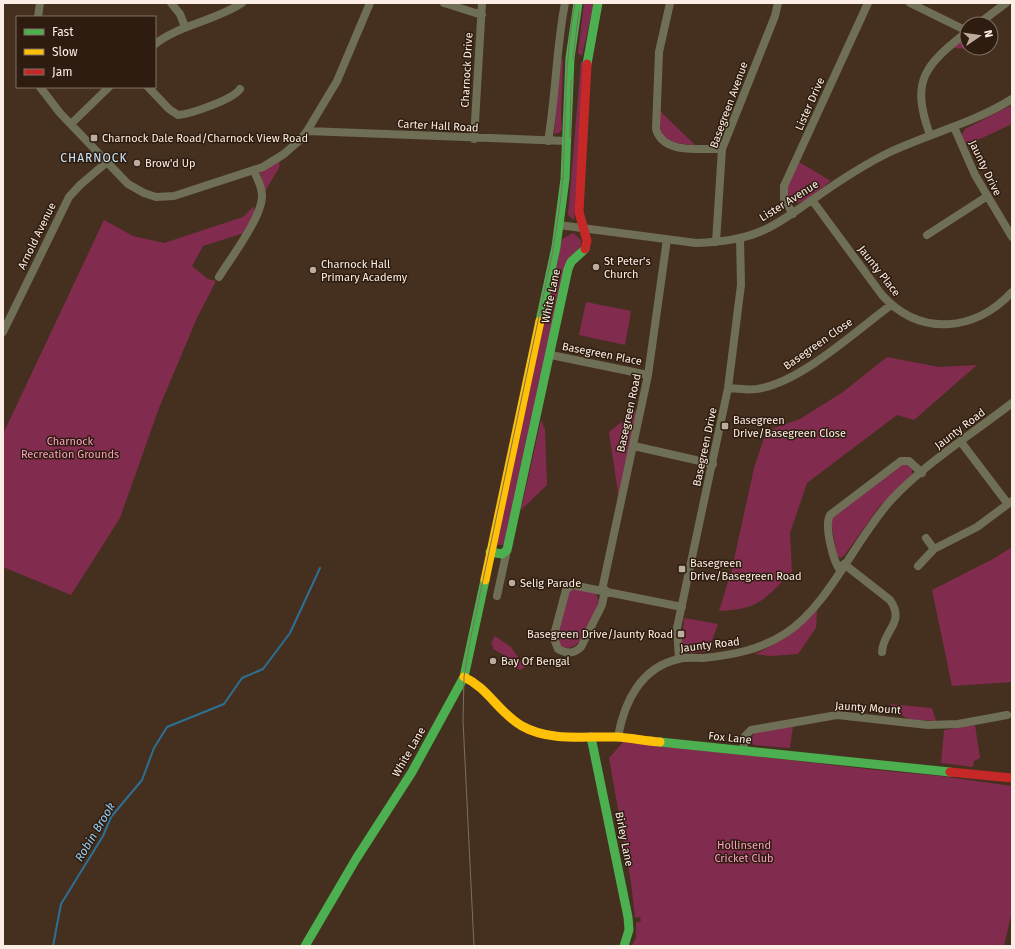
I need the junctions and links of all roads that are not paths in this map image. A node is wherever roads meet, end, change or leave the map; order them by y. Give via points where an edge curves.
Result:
1 (40, 3) edge
2 (171, 3) edge
3 (242, 3) edge
4 (370, 3) edge
5 (444, 3) edge
6 (482, 3) edge
7 (565, 3) edge
8 (578, 3) edge
9 (598, 3) edge
10 (670, 3) edge
11 (778, 3) edge
12 (868, 3) edge
13 (910, 3) edge
14 (1006, 3) edge
15 (482, 15) junction
16 (38, 16) edge
17 (989, 16) edge
18 (185, 27) junction
19 (959, 28) edge
20 (959, 38) edge
21 (156, 43) edge
22 (41, 88) edge
23 (108, 88) edge
24 (149, 88) edge
25 (240, 89) dead end
26 (1012, 99) edge
27 (71, 124) junction
28 (954, 127) junction
29 (307, 131) junction
30 (930, 135) junction
31 (474, 138) junction
32 (548, 141) junction
33 (567, 141) junction
34 (722, 149) junction
35 (107, 162) junction
36 (254, 171) junction
37 (986, 196) junction
38 (812, 200) junction
39 (793, 214) junction
40 (559, 225) junction
41 (582, 228) junction
42 (928, 235) dead end
43 (1012, 237) edge
44 (740, 238) junction
45 (667, 239) junction
46 (716, 242) junction
47 (218, 278) dead end
48 (1012, 292) edge
49 (891, 305) junction
50 (3, 332) edge
51 (551, 355) junction
52 (648, 375) junction
53 (728, 388) junction
54 (1012, 403) edge
55 (961, 442) junction
56 (634, 446) junction
57 (713, 464) junction
58 (922, 473) junction
59 (1010, 503) edge
60 (926, 538) dead end
61 (934, 549) junction
62 (507, 550) junction
63 (490, 552) junction
64 (918, 566) dead end
65 (842, 568) junction
66 (604, 590) junction
67 (497, 596) dead end
68 (682, 607) junction
69 (882, 652) dead end
70 (679, 659) junction
71 (464, 677) junction
72 (1007, 715) dead end
73 (591, 736) junction
74 (618, 737) junction
75 (743, 751) junction
76 (1012, 778) edge
77 (305, 946) edge
78 (624, 946) edge

1 - 16 street
2 - 18 street via 180,14
3 - 18 street via 220,15
4 - 29 street via 337,81
5 - 15 street
6 - 15 street, Charnock Drive
7 - 32 street
8 - 33 street, White Lane via 570,58
9 - 41 street, White Lane via 585,88 579,212
10 - 34 street via 659,52 656,129 658,136 673,147
11 - 34 street, Basegreen Avenue
12 - 39 street, Lister Drive via 784,186 784,199
13 - 19 street
14 - 17 street
15 - 31 street, Charnock Drive
18 - 21 street
20 - 30 street via 939,54 926,73 921,105
22 - 27 street
23 - 27 street
24 - 25 street via 178,115 234,95
26 - 28 street, Lister Avenue via 999,108
27 - 35 street
28 - 30 street, Lister Avenue
28 - 37 street, Jaunty Drive
29 - 31 street, Carter Hall Road
29 - 36 street via 284,154
30 - 38 street, Lister Avenue via 876,159
31 - 32 street, Carter Hall Road
32 - 33 street, Carter Hall Road
33 - 40 street, White Lane
34 - 46 street, Basegreen Avenue
35 - 36 street via 133,187 144,193 165,198
35 - 50 street, Arnold Avenue via 69,197
36 - 47 street via 262,194 261,203 241,242
37 - 42 street
37 - 43 street, Jaunty Drive
38 - 39 street, Lister Avenue
38 - 49 street, Jaunty Place
39 - 44 street, Lister Avenue via 764,230
40 - 41 street, Lister Avenue
40 - 63 street, White Lane via 544,307
41 - 45 street, Lister Avenue
41 - 51 street, White Lane via 586,236 586,245 568,269
44 - 46 street, Lister Avenue
44 - 53 street, Basegreen Drive via 741,285
45 - 46 street, Lister Avenue
45 - 52 street, Basegreen Road
48 - 49 street, Jaunty Place via 998,306 986,313 960,323 946,325 920,321
49 - 53 street, Basegreen Close via 798,374 762,388
51 - 52 street, Basegreen Place
51 - 62 street, White Lane
52 - 56 street, Basegreen Road
53 - 57 street, Basegreen Drive
54 - 55 street, Jaunty Road
55 - 58 street, Jaunty Road
55 - 59 street
56 - 57 street
56 - 66 street, Basegreen Road
57 - 68 street, Basegreen Drive
58 - 65 street, Jaunty Road via 892,500
58 - 65 street via 909,461 901,461 830,515 827,525 835,561
59 - 61 street via 977,527
60 - 61 street
61 - 64 street
62 - 63 street via 502,554
62 - 67 street, White Lane
63 - 71 street, White Lane
65 - 69 street via 890,600 894,606 896,618 884,641
65 - 70 street, Jaunty Road via 811,612 795,627 773,641 734,654
66 - 66 street, Basegreen Road via 576,584 568,587 554,634 558,649 568,653 581,647 602,605
66 - 68 street, Basegreen Road
68 - 70 street, Basegreen Drive via 677,628
70 - 74 street, Jaunty Road via 654,670 638,684 626,704
71 - 73 street, Fox Lane via 482,687 522,726 557,735
71 - 77 street, White Lane via 412,772 356,859
72 - 75 street, Jaunty Mount via 928,725 845,716 820,717 751,730 745,736
73 - 74 street, Fox Lane
73 - 78 street, Birley Lane via 628,916 629,930
74 - 75 street, Fox Lane
75 - 76 street, Fox Lane

